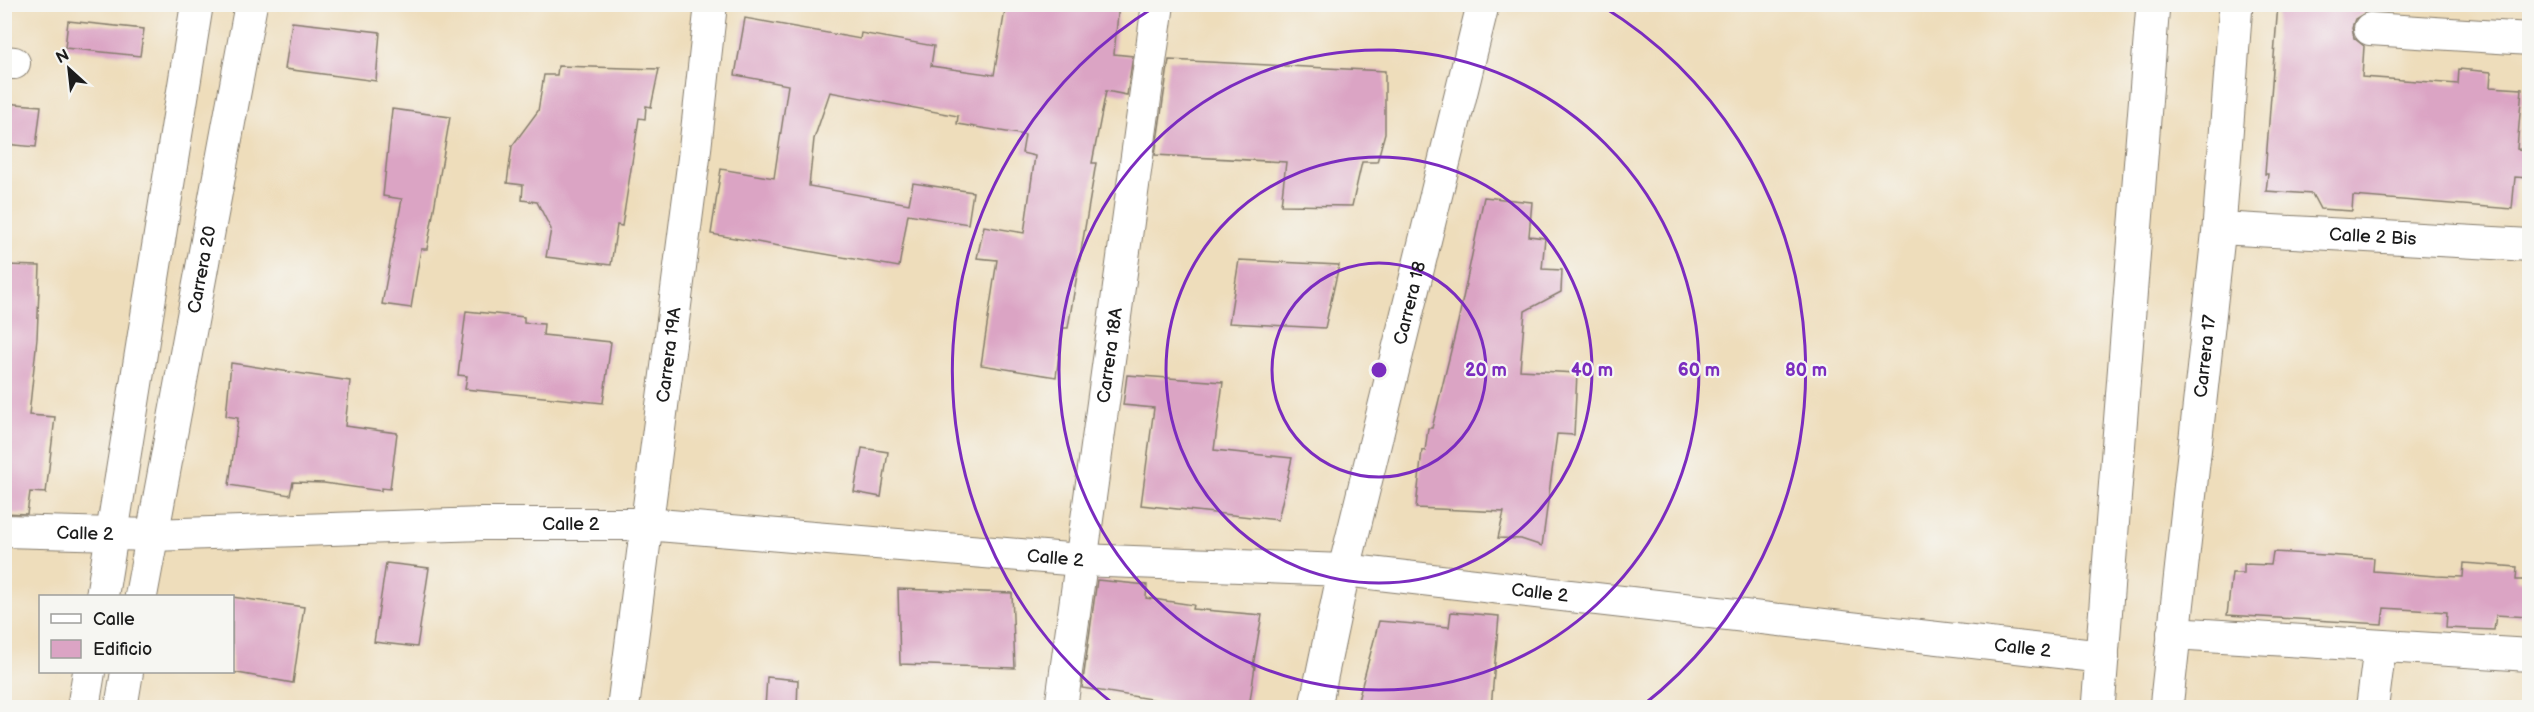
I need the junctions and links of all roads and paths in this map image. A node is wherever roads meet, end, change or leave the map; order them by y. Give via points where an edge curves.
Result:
1 (197, 4) edge
2 (251, 4) edge
3 (711, 4) edge
4 (1158, 4) edge
5 (1483, 4) edge
6 (2153, 4) edge
7 (2236, 4) edge
8 (2370, 29) dead end
9 (2529, 39) edge
10 (2218, 228) junction
11 (2529, 244) edge
12 (646, 524) junction
13 (4, 531) edge
14 (112, 534) junction
15 (152, 535) junction
16 (1080, 560) junction
17 (1344, 570) junction
18 (102, 595) edge
19 (141, 595) edge
20 (2173, 633) junction
21 (2380, 646) junction
22 (2529, 655) edge
23 (2103, 657) junction
24 (89, 673) edge
25 (127, 673) edge
26 (83, 708) edge
27 (121, 708) edge
28 (623, 708) edge
29 (1061, 708) edge
30 (1315, 708) edge
31 (2098, 708) edge
32 (2166, 708) edge
33 (2372, 708) edge

1 - 14 street
2 - 15 street, Carrera 20
3 - 12 street, Carrera 19A
4 - 16 street, Carrera 18A
5 - 17 street, Carrera 18
6 - 23 street
7 - 10 street, Carrera 17
8 - 9 street
10 - 11 street, Calle 2 Bis
10 - 20 street, Carrera 17
12 - 15 street, Calle 2 via 483,524
12 - 16 street, Calle 2
12 - 28 street, Carrera 19A
13 - 14 street, Calle 2
14 - 15 street, Calle 2
14 - 18 street
15 - 19 street, Carrera 20
16 - 17 street, Calle 2
16 - 29 street, Carrera 18A
17 - 23 street, Calle 2
17 - 30 street, Carrera 18
20 - 21 street
20 - 32 street, Carrera 17
21 - 22 street
21 - 33 street
23 - 31 street
24 - 26 street
25 - 27 street

